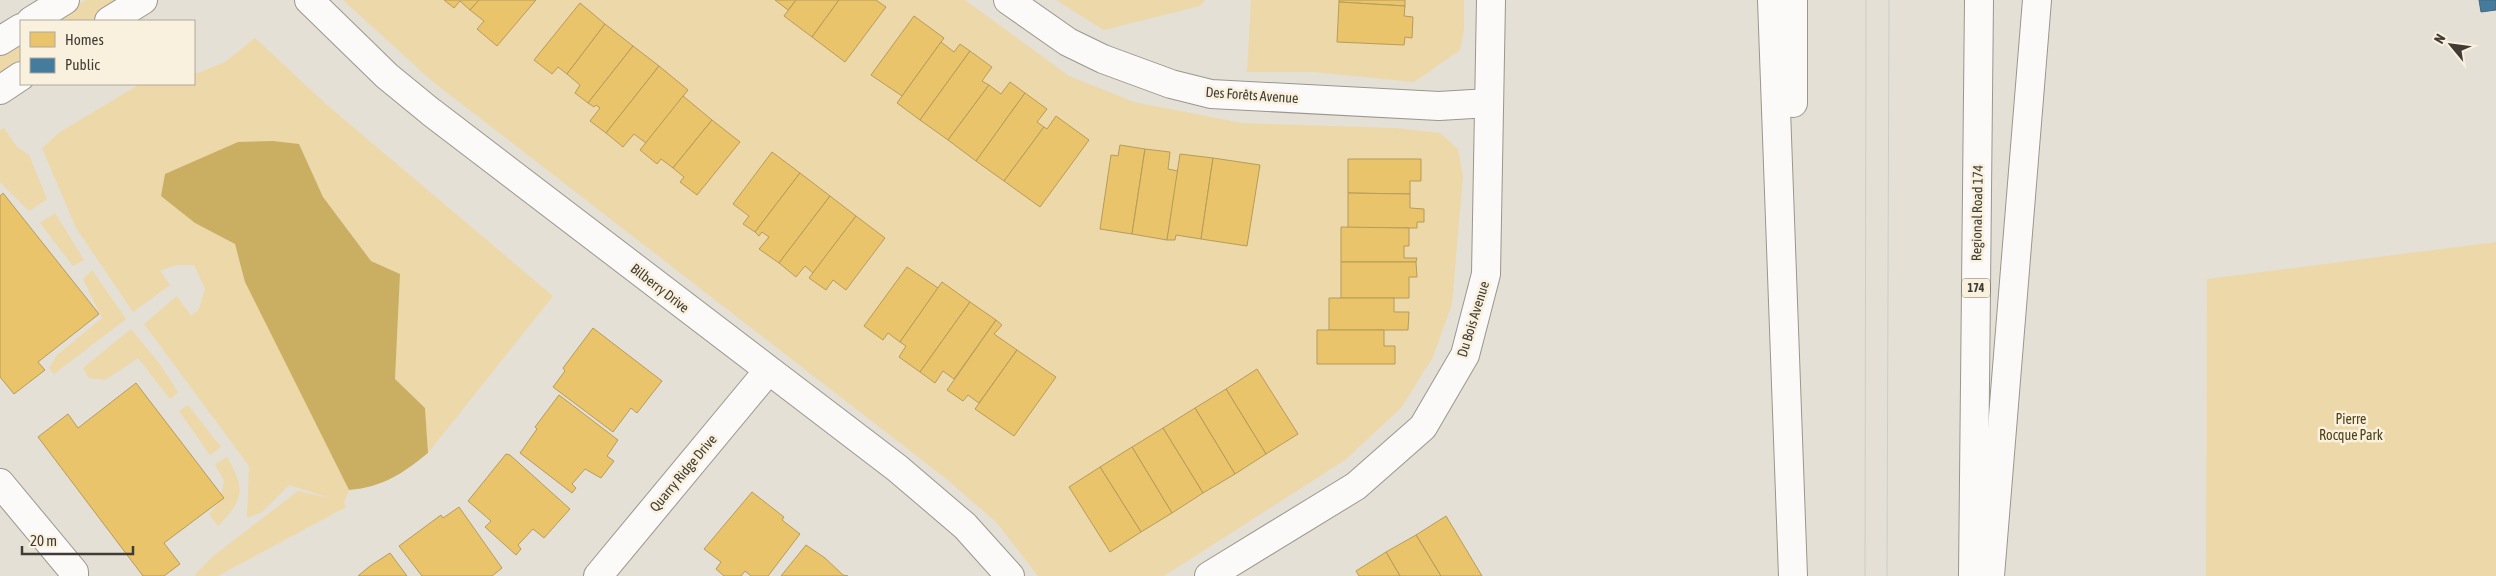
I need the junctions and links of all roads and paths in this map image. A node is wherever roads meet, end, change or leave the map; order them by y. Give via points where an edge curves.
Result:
1 (65, 0) edge
2 (142, 0) edge
3 (309, 0) edge
4 (1008, 0) edge
5 (1491, 0) edge
6 (1772, 0) edge
7 (1793, 0) edge
8 (1979, 0) edge
9 (2037, 0) edge
10 (33, 20) edge
11 (111, 20) edge
12 (20, 29) edge
13 (0, 41) edge
14 (20, 77) edge
15 (0, 90) edge
16 (1489, 103) junction
17 (768, 371) junction
18 (0, 483) edge
19 (605, 573) edge
20 (74, 576) edge
21 (1010, 576) edge
22 (1209, 576) edge
23 (1794, 576) edge
24 (1973, 576) edge
25 (1990, 576) edge

1 - 10 main road
2 - 11 main road
3 - 17 main road, Bilberry Drive via 394,82
4 - 16 main road, Des Forêts Avenue via 1068,42 1103,59 1172,84 1211,94 1439,106
5 - 16 main road, Du Bois Avenue
6 - 23 main road
7 - 23 main road
8 - 24 main road, Regional Road 174 / 174
9 - 25 main road
12 - 13 main road
14 - 15 main road
16 - 22 main road, Du Bois Avenue via 1486,274 1465,355 1423,427 1356,486
17 - 19 main road, Quarry Ridge Drive
17 - 21 main road, Bilberry Drive via 904,475 964,526
18 - 20 main road

